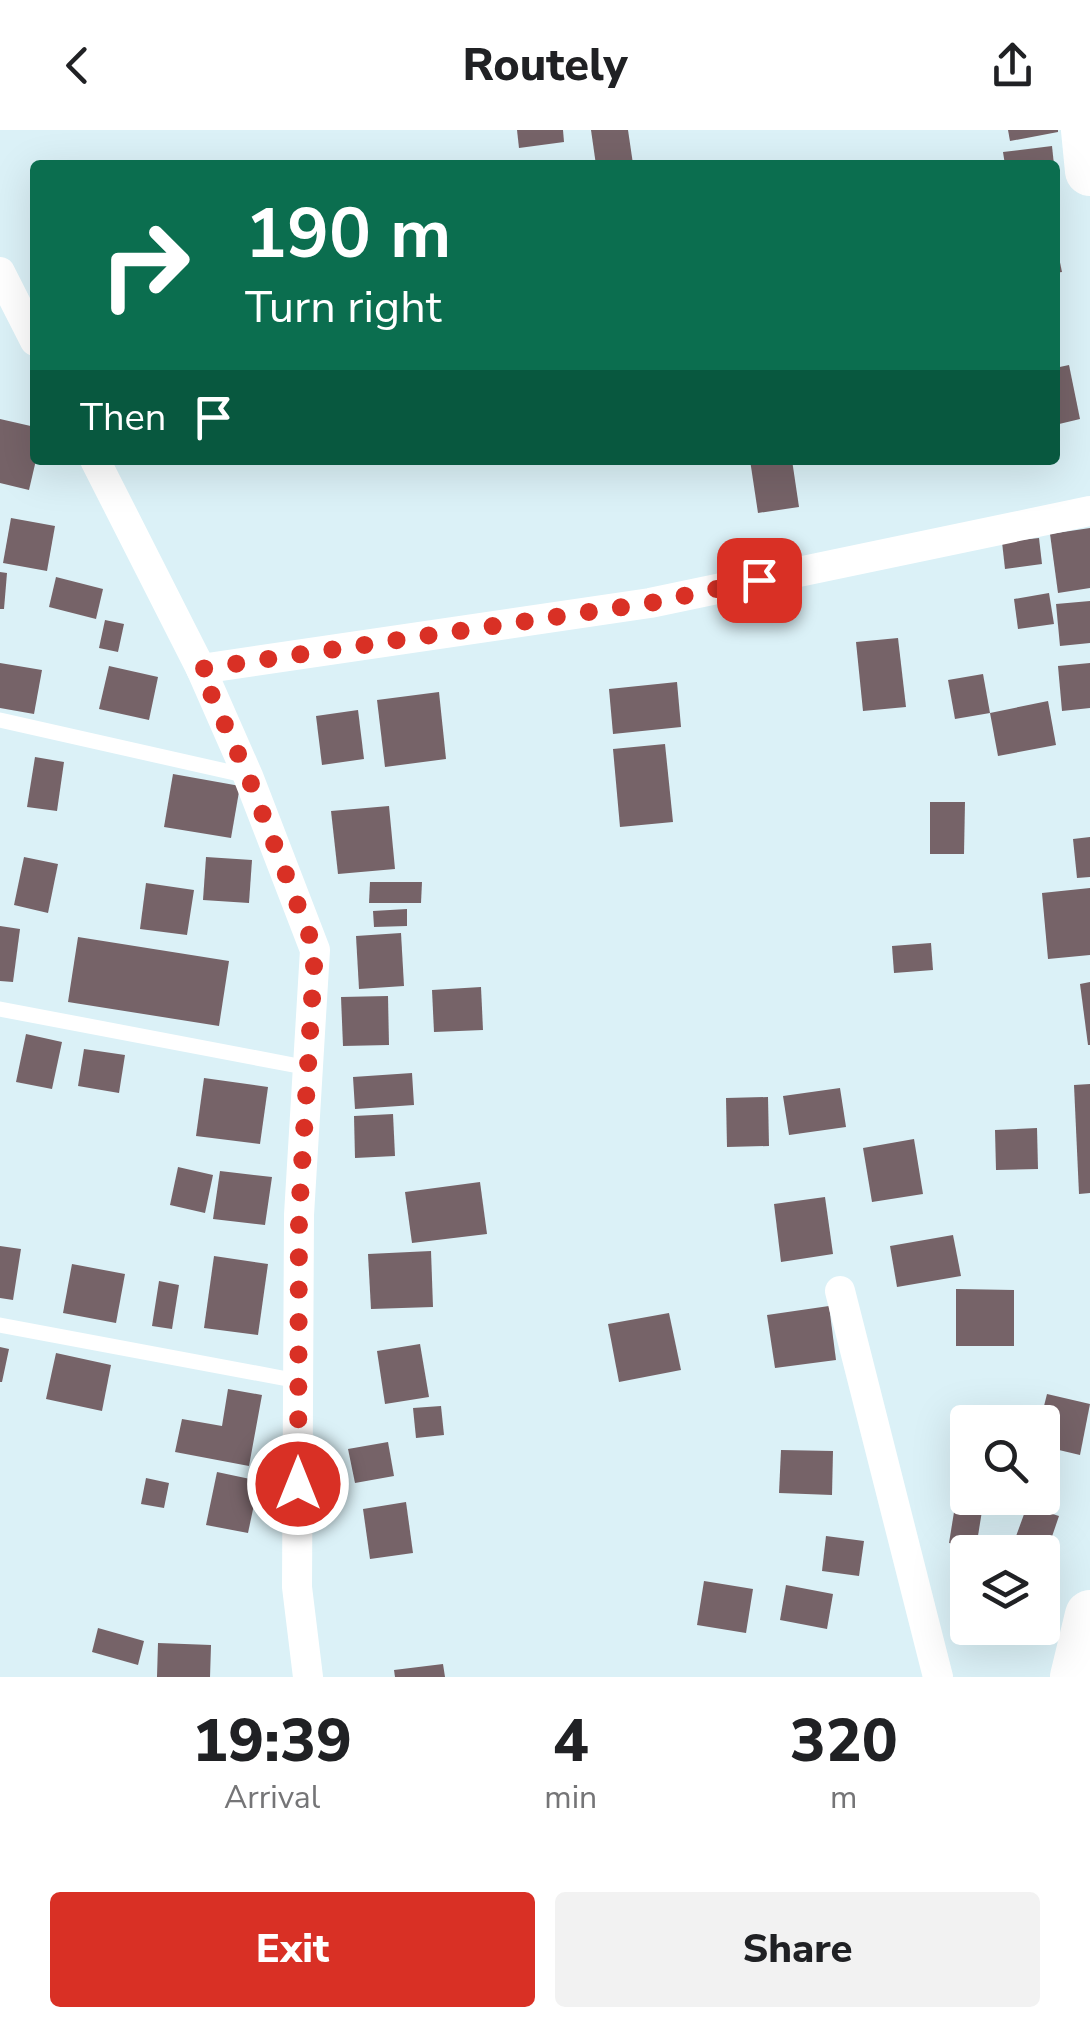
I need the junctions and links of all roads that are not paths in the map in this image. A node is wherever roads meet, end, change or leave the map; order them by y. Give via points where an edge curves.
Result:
1 (1086, 130) edge
2 (1090, 171) edge
3 (0, 272) edge
4 (30, 331) edge
5 (98, 465) edge
6 (1090, 511) edge
7 (200, 669) junction
8 (0, 720) edge
9 (248, 776) junction
10 (0, 1009) edge
11 (309, 1068) junction
12 (840, 1291) dead end
13 (0, 1325) edge
14 (298, 1381) junction
15 (1090, 1615) edge
16 (308, 1677) edge
17 (938, 1677) edge
18 (1075, 1677) edge

1 - 2 main road
3 - 4 street
5 - 7 street
6 - 7 street via 650,603
7 - 9 street
8 - 9 lane
9 - 11 street via 315,950
10 - 11 lane
11 - 14 street
12 - 17 street
13 - 14 lane
14 - 16 street via 297,1587
15 - 18 main road

